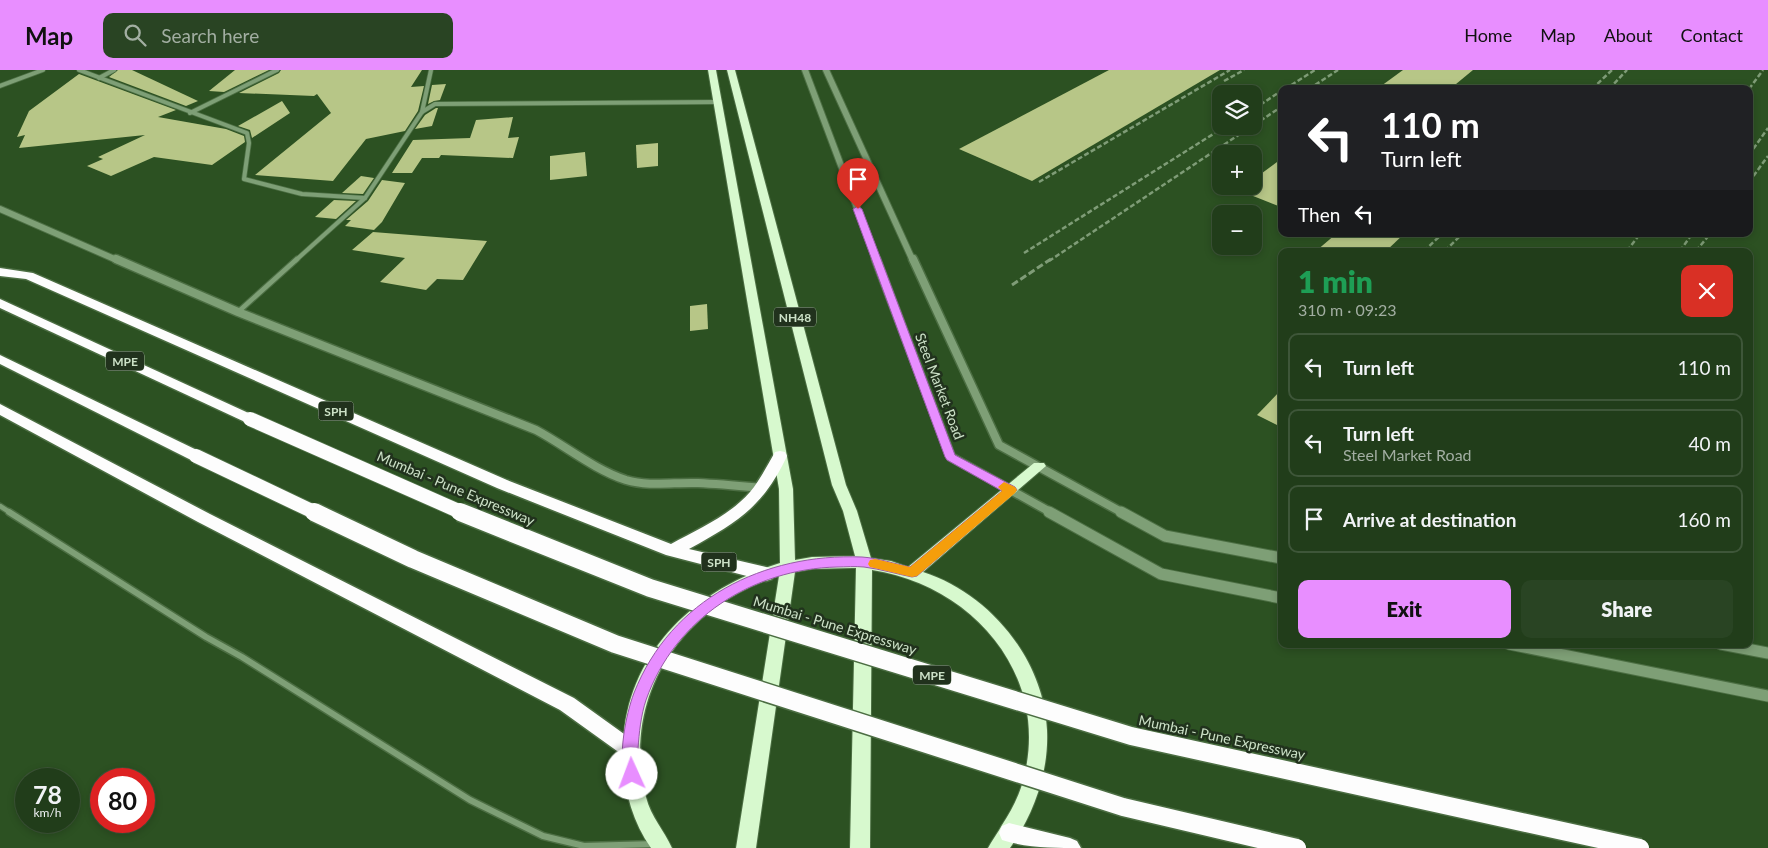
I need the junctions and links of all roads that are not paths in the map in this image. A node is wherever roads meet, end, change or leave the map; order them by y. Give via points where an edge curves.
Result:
1 (43, 70) edge
2 (79, 70) edge
3 (114, 70) edge
4 (276, 70) edge
5 (431, 70) edge
6 (712, 70) edge
7 (731, 70) edge
8 (805, 70) edge
9 (826, 70) edge
10 (99, 78) junction
11 (0, 86) edge
12 (719, 102) junction
13 (422, 112) junction
14 (190, 113) junction
15 (364, 198) junction
16 (0, 209) edge
17 (0, 272) edge
18 (0, 303) edge
19 (238, 312) junction
20 (0, 359) edge
21 (0, 408) edge
22 (780, 456) junction
23 (1039, 466) junction
24 (763, 488) junction
25 (1011, 490) junction
26 (0, 506) edge
27 (672, 551) junction
28 (1278, 557) edge
29 (864, 562) junction
30 (788, 568) junction
31 (912, 572) junction
32 (766, 574) junction
33 (1278, 597) edge
34 (1529, 648) edge
35 (1742, 648) edge
36 (1768, 653) edge
37 (1768, 696) edge
38 (631, 750) junction
39 (1004, 840) edge
40 (661, 846) edge
41 (746, 848) edge
42 (860, 848) edge
43 (1070, 848) edge
44 (1297, 848) edge
45 (1640, 848) edge

1 - 11 street
2 - 10 street
3 - 10 street
4 - 14 street
5 - 13 street
6 - 12 highway, NH48
7 - 29 highway, NH48 via 839,485
8 - 25 street, Steel Market Road via 951,457
9 - 23 street, Steel Market Road via 999,445
10 - 14 street
12 - 13 street via 448,103 435,104
12 - 22 highway, NH48
13 - 15 street
14 - 15 street via 247,133 244,179 302,194
15 - 19 street
16 - 19 street
17 - 27 highway, SPH via 29,276 502,484
18 - 45 highway, Mumbai - Pune Expressway / MPE, bridge via 460,512 659,591 1131,736
19 - 24 street via 536,430 564,445 590,465 627,480
20 - 44 highway, bridge via 414,559 615,644 1123,807
21 - 38 highway via 204,518 567,704
22 - 24 highway
22 - 30 highway, NH48 via 786,489
23 - 25 highway
23 - 28 street, Steel Market Road via 1165,536
24 - 27 highway via 742,508
25 - 31 highway
25 - 33 street, Steel Market Road via 1161,574
26 - 40 street via 470,800 543,836 584,846
27 - 32 highway, SPH
29 - 30 highway via 834,561
29 - 31 highway
29 - 42 highway
30 - 32 highway
30 - 41 highway
31 - 39 highway via 952,591 987,618 1014,652 1027,679 1037,715 1036,762 1022,810
32 - 38 highway via 704,607 671,640 646,680 638,702
34 - 37 street
35 - 36 street
38 - 40 highway via 638,798 646,822
39 - 43 highway

